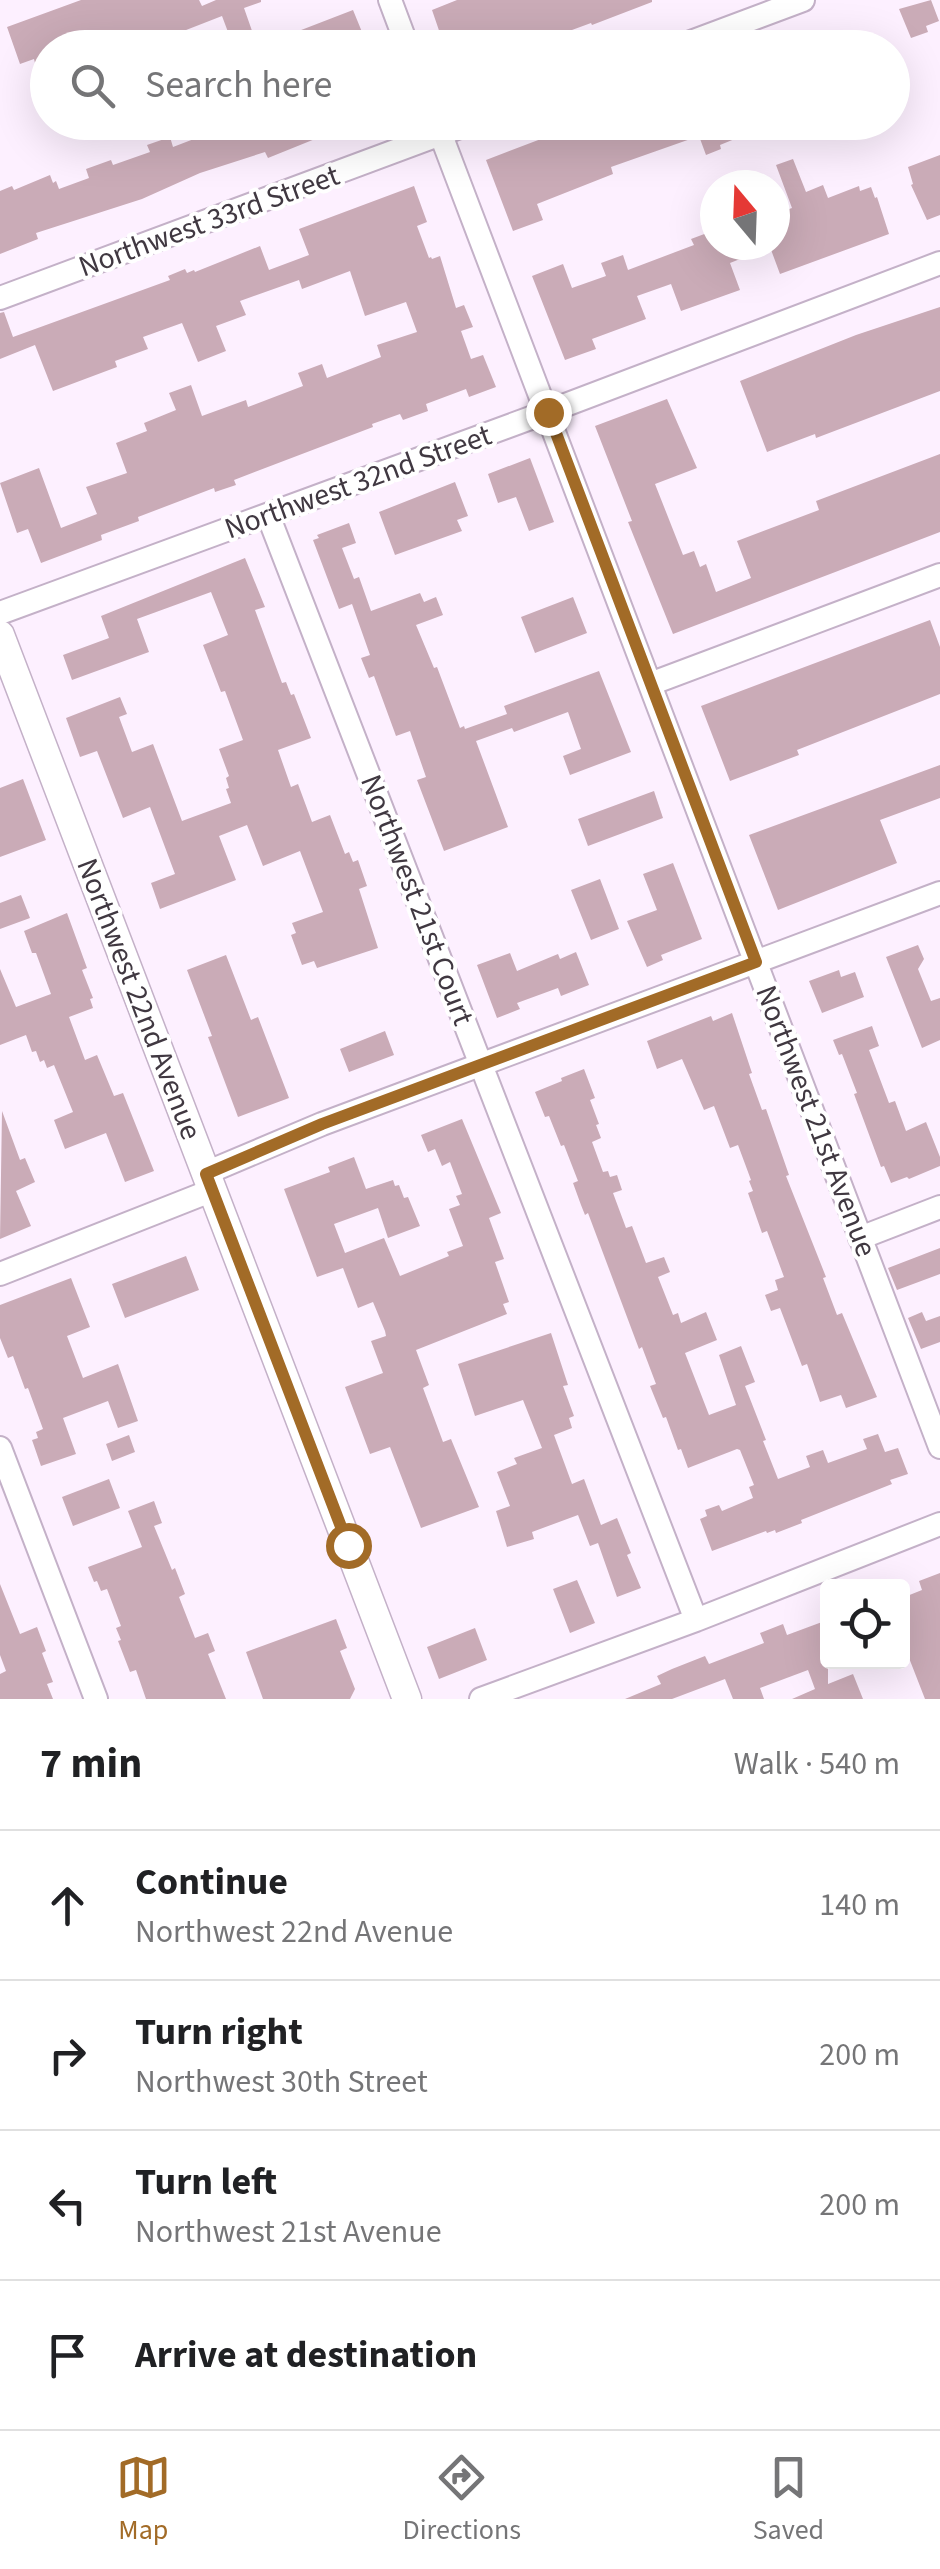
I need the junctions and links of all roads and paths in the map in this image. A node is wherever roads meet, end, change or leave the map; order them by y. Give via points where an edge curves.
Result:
1 (390, 0) edge
2 (803, 0) edge
3 (401, 30) edge
4 (723, 30) edge
5 (409, 140) edge
6 (442, 140) edge
7 (940, 263) edge
8 (0, 298) edge
9 (548, 412) junction
10 (268, 516) junction
11 (940, 576) edge
12 (0, 613) edge
13 (0, 635) edge
14 (650, 684) junction
15 (940, 893) edge
16 (756, 962) junction
17 (482, 1064) junction
18 (210, 1182) junction
19 (940, 1208) edge
20 (860, 1238) junction
21 (0, 1274) edge
22 (940, 1447) edge
23 (0, 1448) edge
24 (940, 1524) edge
25 (696, 1620) junction
26 (96, 1699) edge
27 (408, 1699) edge
28 (480, 1699) edge

1 - 3 street
2 - 4 street
5 - 8 street, Northwest 33rd Street
6 - 9 street, Northwest 21st Avenue
7 - 9 street, Northwest 32nd Street
9 - 10 street, Northwest 32nd Street
9 - 14 street, Northwest 21st Avenue
10 - 12 street, Northwest 32nd Street
10 - 17 street, Northwest 21st Court
11 - 14 street
13 - 18 main road, Northwest 22nd Avenue
14 - 16 street, Northwest 21st Avenue
15 - 16 street
16 - 17 street
16 - 20 street, Northwest 21st Avenue
17 - 18 street via 322,1124
17 - 25 street, Northwest 21st Court
18 - 21 street
18 - 27 main road, Northwest 22nd Avenue
19 - 20 street
20 - 22 street, Northwest 21st Avenue
23 - 26 street
24 - 25 street
25 - 28 street

